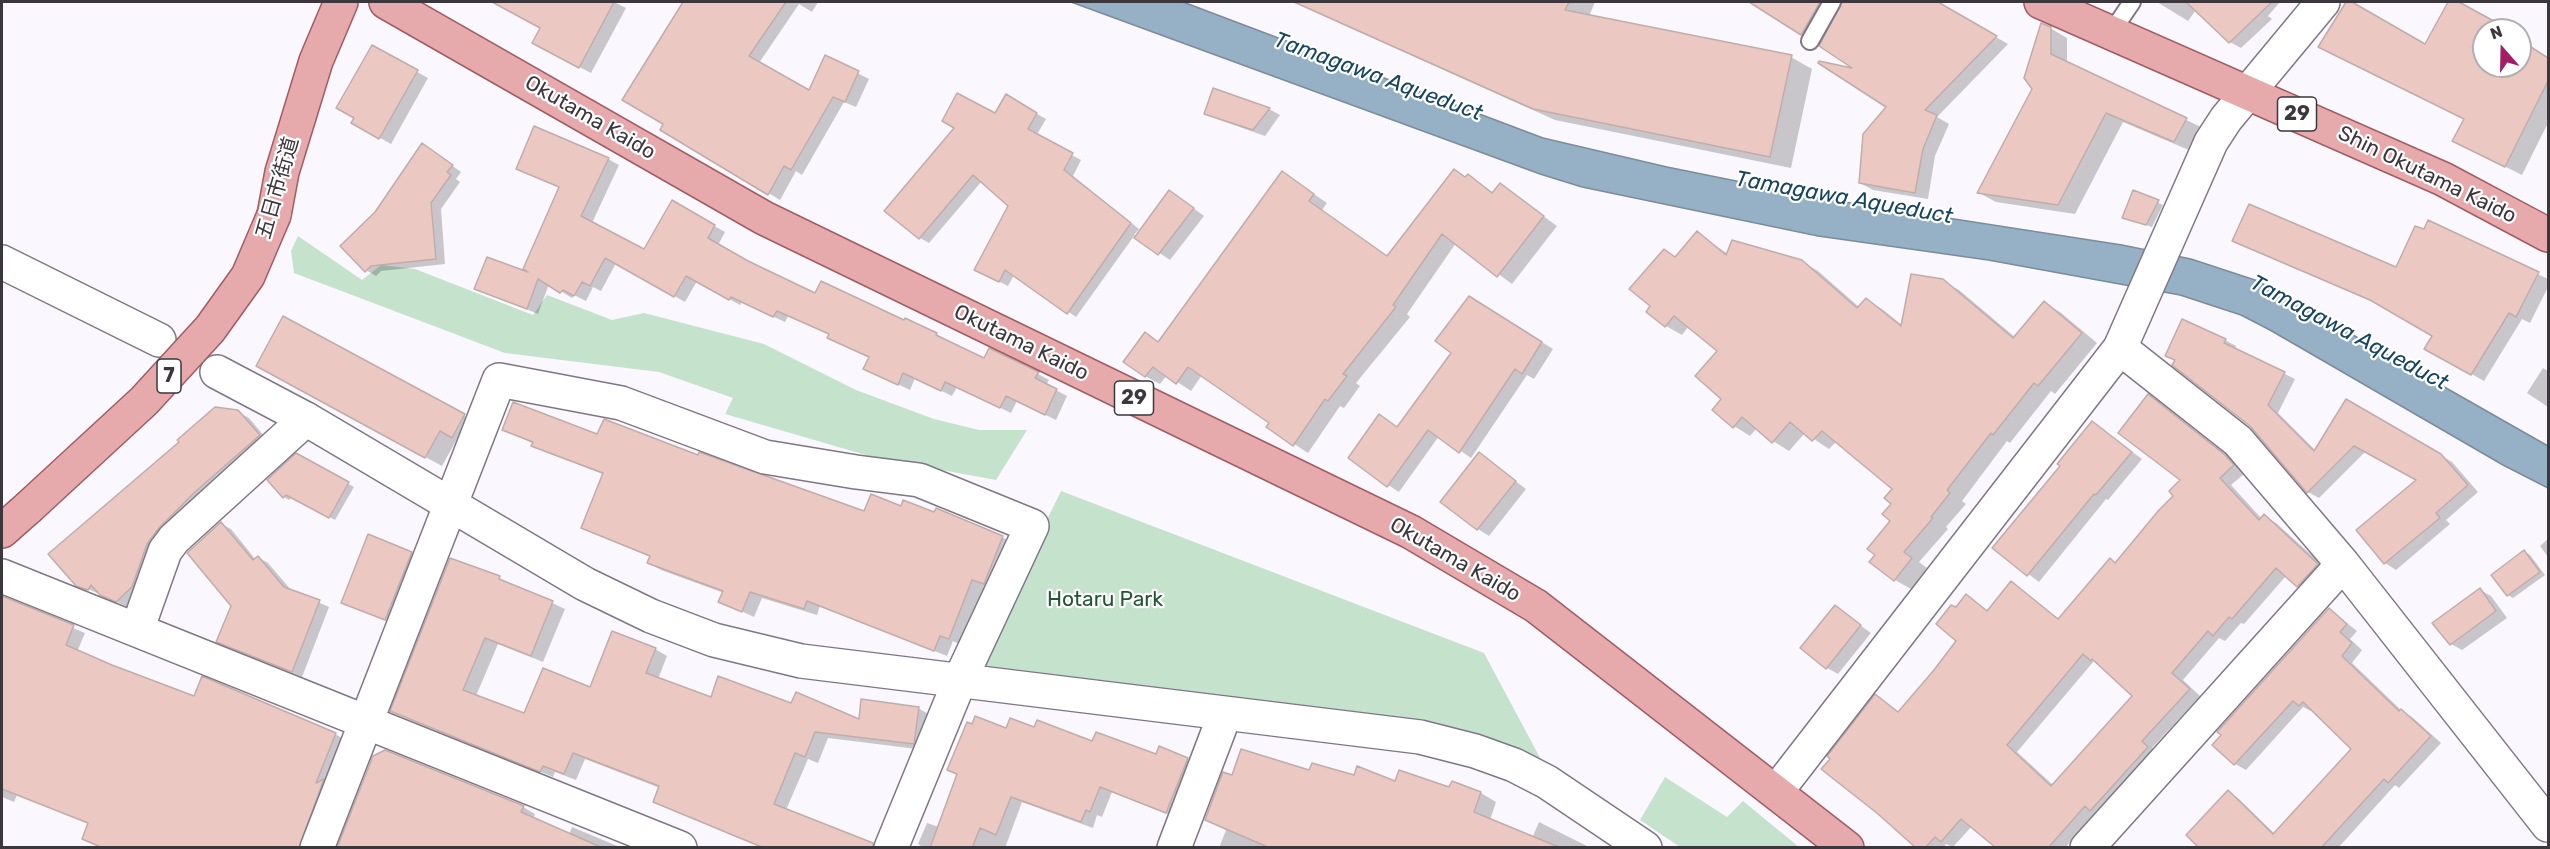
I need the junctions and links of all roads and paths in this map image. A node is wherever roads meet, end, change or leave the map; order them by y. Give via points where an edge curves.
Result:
1 (341, 2) edge
2 (386, 2) edge
3 (1832, 2) edge
4 (2041, 2) edge
5 (2132, 2) edge
6 (2323, 2) edge
7 (2111, 33) junction
8 (1810, 41) dead end
9 (2247, 93) junction
10 (2548, 235) edge
11 (2, 262) edge
12 (159, 340) dead end
13 (2120, 348) junction
14 (218, 372) dead end
15 (306, 419) junction
16 (451, 506) junction
17 (2, 531) edge
18 (2343, 564) junction
19 (2, 576) edge
20 (137, 630) junction
21 (960, 680) junction
22 (1225, 714) junction
23 (365, 722) junction
24 (1776, 792) junction
25 (2548, 825) edge
26 (317, 848) edge
27 (680, 848) edge
28 (891, 848) edge
29 (1174, 848) edge
30 (1645, 848) edge
31 (1847, 848) edge
32 (2087, 848) edge

1 - 17 main road, 五日市街道 / 7, bridge via 316,61 282,172 274,216 248,276 210,329 144,401
2 - 24 main road, Okutama Kaido / 29 via 764,218 1411,532 1536,606
3 - 8 lane
4 - 7 main road, Shin Okutama Kaido / 29
5 - 7 lane
6 - 9 street
7 - 9 main road, Shin Okutama Kaido / 29
9 - 10 main road, Shin Okutama Kaido / 29 via 2443,179
9 - 13 street via 2211,141
11 - 12 street
13 - 18 street via 2238,441
13 - 24 street
14 - 15 street
15 - 16 street
15 - 20 street via 174,539 159,566
16 - 21 street via 585,584 651,616 714,640 801,661
16 - 21 street via 500,380 621,403 765,457 918,480 1032,526
16 - 23 street
18 - 25 street
18 - 32 street
19 - 20 street
20 - 23 street
21 - 22 street
21 - 28 street
22 - 29 street
22 - 30 street via 1420,737 1476,752 1547,782
23 - 26 street
23 - 27 street
24 - 31 main road, Okutama Kaido / 29

